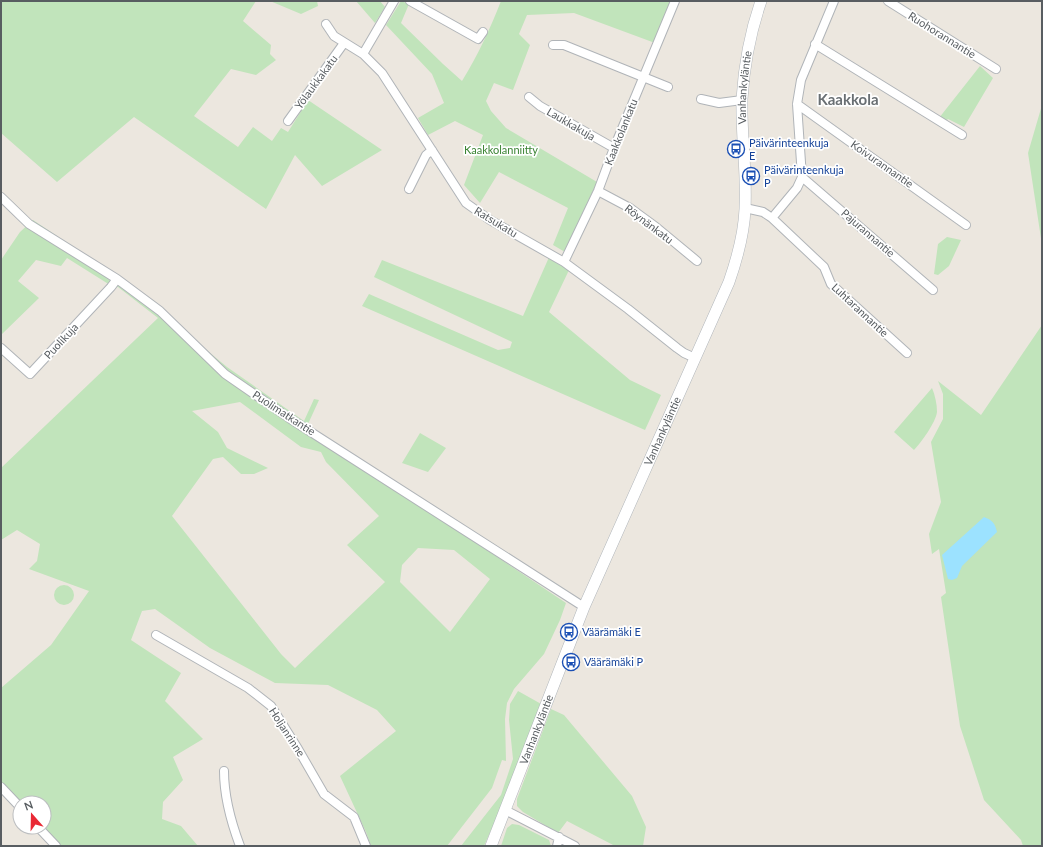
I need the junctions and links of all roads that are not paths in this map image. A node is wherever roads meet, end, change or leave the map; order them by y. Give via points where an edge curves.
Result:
1 (394, 1) edge
2 (410, 1) edge
3 (675, 1) edge
4 (761, 1) edge
5 (834, 1) edge
6 (888, 1) edge
7 (326, 24) dead end
8 (483, 32) dead end
9 (344, 43) junction
10 (815, 44) junction
11 (554, 45) dead end
12 (363, 54) junction
13 (996, 69) dead end
14 (643, 78) junction
15 (668, 87) dead end
16 (529, 97) dead end
17 (702, 99) dead end
18 (742, 100) junction
19 (797, 104) junction
20 (288, 122) dead end
21 (962, 135) dead end
22 (614, 148) junction
23 (432, 150) junction
24 (802, 177) junction
25 (409, 189) dead end
26 (598, 191) junction
27 (1, 197) edge
28 (745, 208) junction
29 (772, 218) junction
30 (966, 225) dead end
31 (697, 261) dead end
32 (564, 262) junction
33 (116, 279) junction
34 (933, 290) dead end
35 (1, 348) edge
36 (907, 353) dead end
37 (695, 358) junction
38 (584, 607) junction
39 (156, 635) dead end
40 (224, 771) dead end
41 (1, 787) edge
42 (12, 799) edge
43 (505, 810) junction
44 (46, 835) edge
45 (558, 837) junction
46 (56, 846) edge
47 (240, 846) edge
48 (366, 846) edge
49 (491, 846) edge
50 (557, 846) edge
51 (575, 846) edge

1 - 12 street
2 - 8 street via 478,39
3 - 14 street, Kaakkolankatu
4 - 18 street, Vanhankyläntie via 750,36
5 - 10 street
6 - 13 street, Ruohorannantie
7 - 9 street, Ratsukatu via 334,36
9 - 12 street, Ratsukatu
9 - 20 street, Yölaukkakatu
10 - 19 street via 801,80
10 - 21 street
11 - 14 street via 575,49
12 - 23 street, Ratsukatu via 391,85
14 - 15 street
14 - 22 street, Kaakkolankatu
16 - 22 street, Laukkakuja via 540,106
17 - 18 street via 719,103
18 - 28 street, Vanhankyläntie
19 - 24 street
19 - 30 street, Koivurannantie
22 - 26 street, Kaakkolankatu
23 - 25 street via 426,155
23 - 32 street, Ratsukatu via 466,203 490,220
24 - 29 street via 797,188
24 - 34 street, Pajurannantie
26 - 31 street, Röynänkatu via 630,208
26 - 32 street, Kaakkolankatu
27 - 33 street, Puolimatkantie via 29,224
28 - 29 street, Luhtarannantie via 763,212
28 - 37 street, Vanhankyläntie via 735,266
29 - 36 street, Luhtarannantie via 824,267 831,284
32 - 37 street, Ratsukatu via 677,348
33 - 35 street, Puolikuja via 30,374
33 - 38 street, Puolimatkantie via 160,311 225,374 289,418
37 - 38 street, Vanhankyläntie
38 - 43 street, Vanhankyläntie
39 - 48 street, Holjanrinne via 248,688 271,706 324,794 354,817
40 - 47 street via 226,801
41 - 42 street
43 - 45 street
43 - 49 street, Vanhankyläntie
44 - 46 street
45 - 50 street
45 - 51 street

